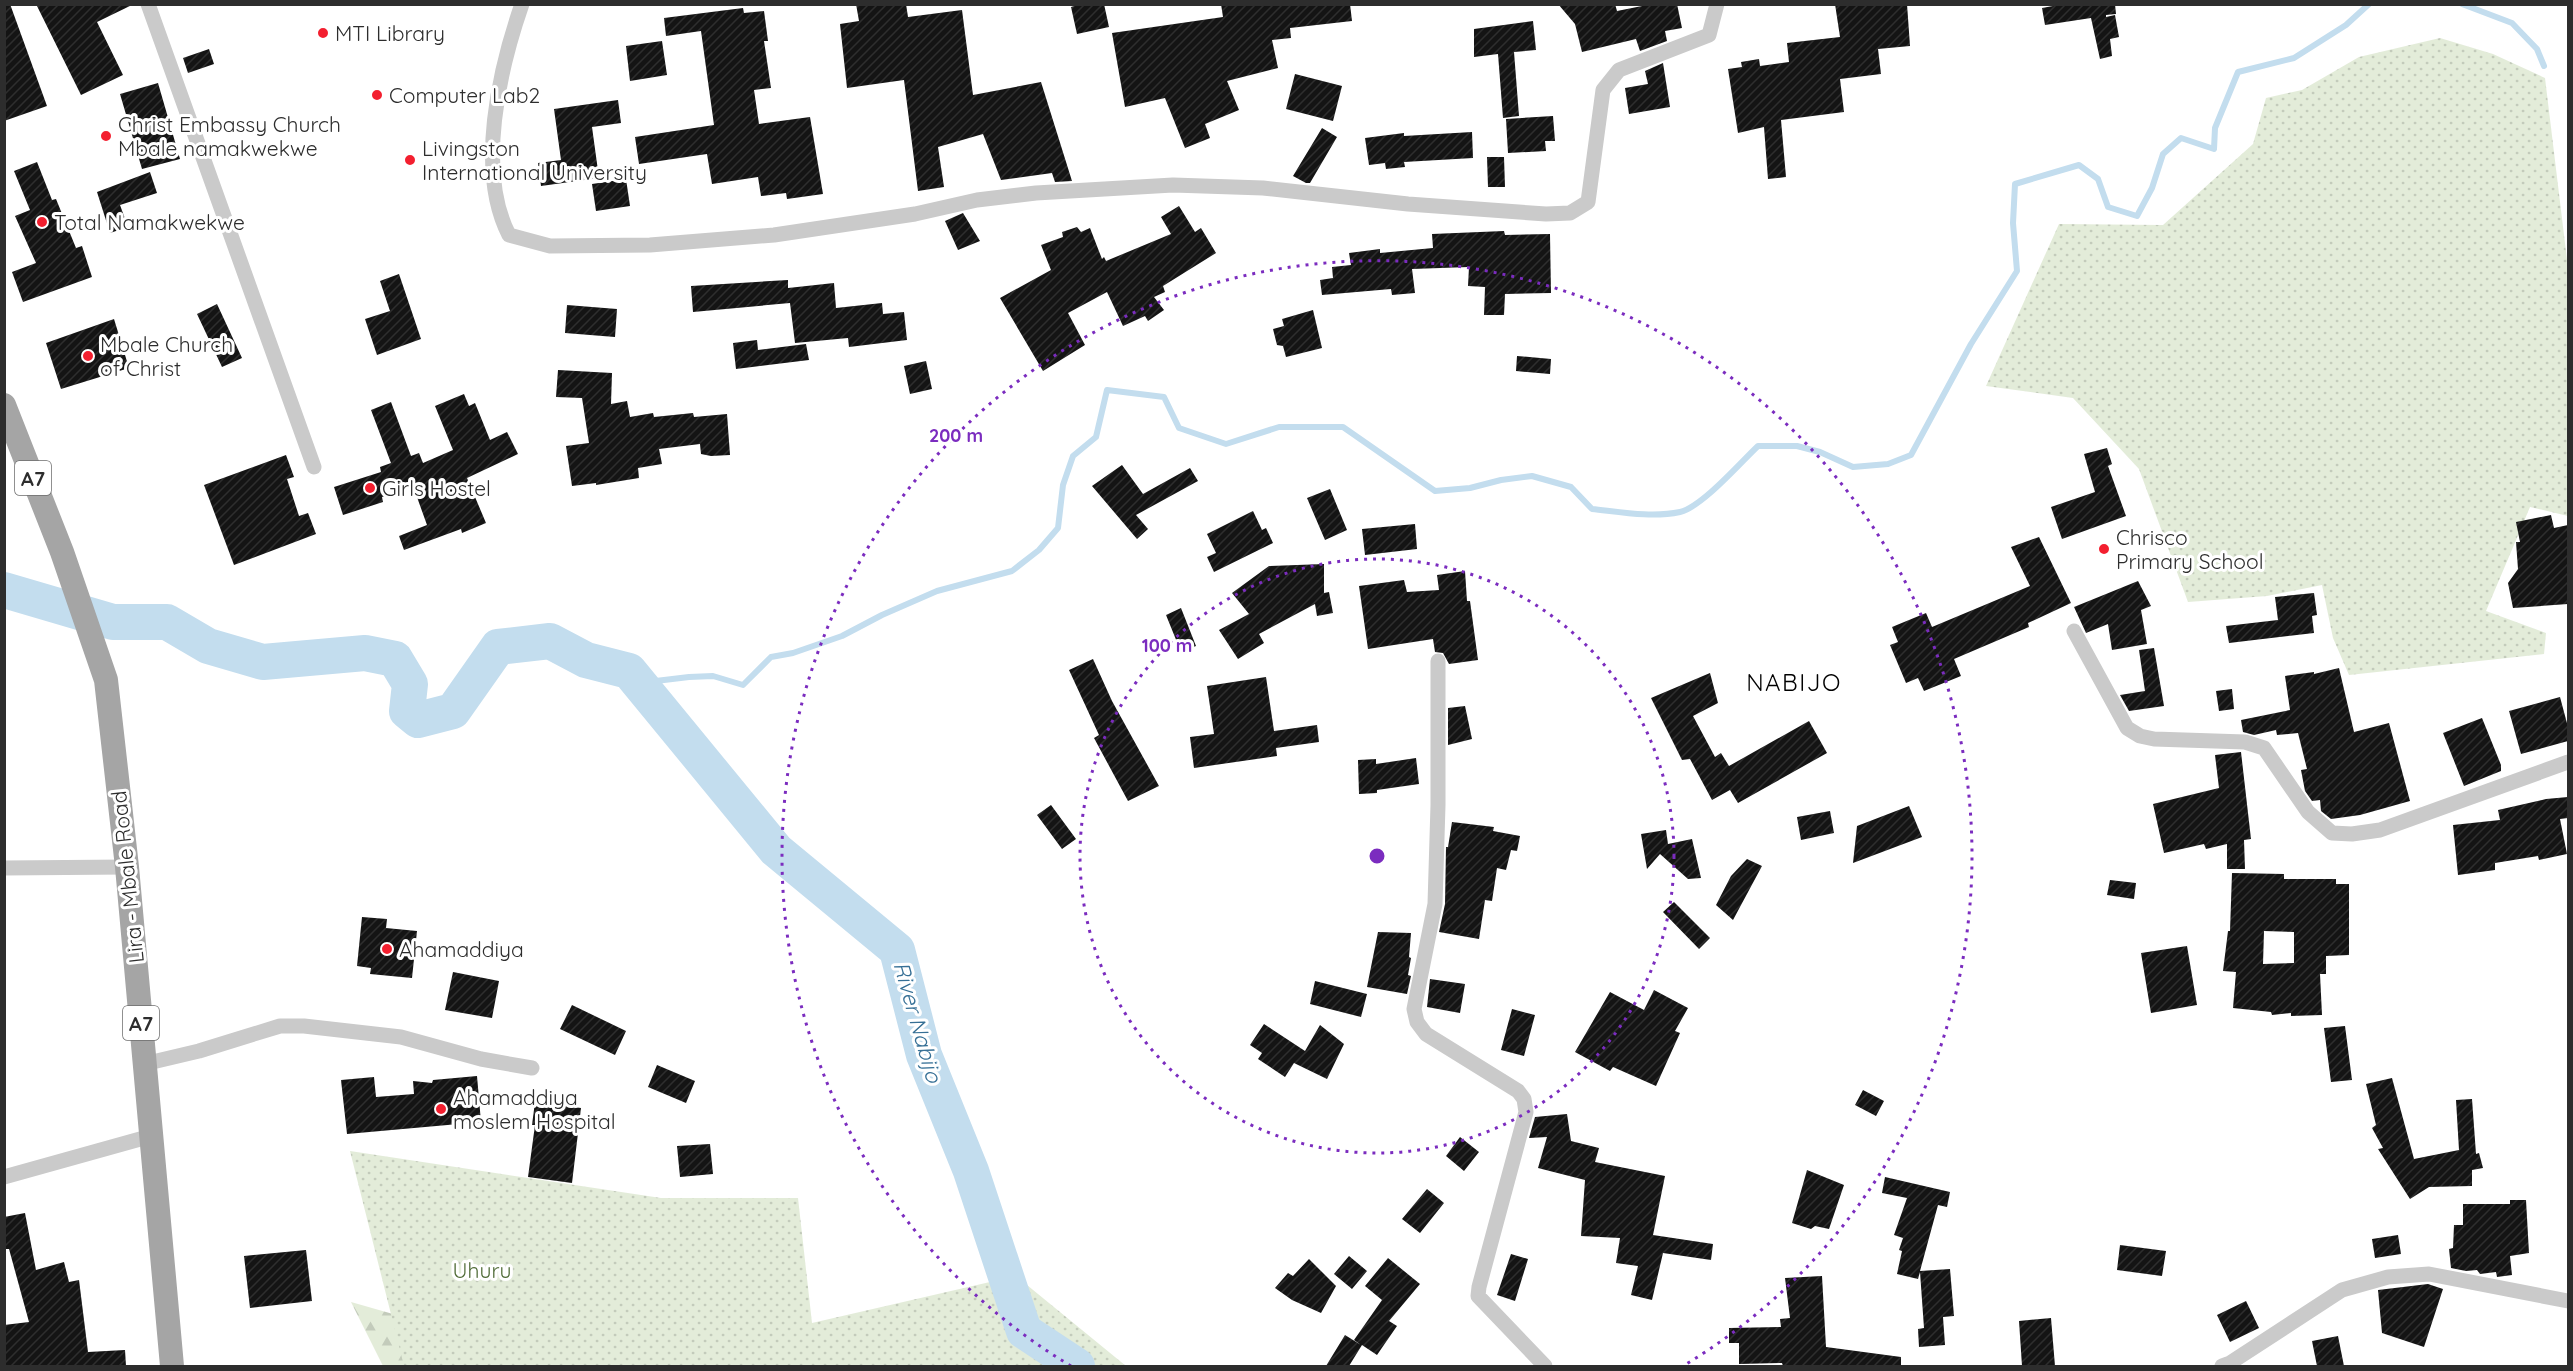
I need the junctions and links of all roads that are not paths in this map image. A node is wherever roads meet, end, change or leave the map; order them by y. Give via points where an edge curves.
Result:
1 (148, 4) edge
2 (522, 4) edge
3 (1718, 4) edge
4 (4, 405) edge
5 (314, 467) dead end
6 (2074, 631) dead end
7 (1438, 661) dead end
8 (2568, 762) edge
9 (127, 867) junction
10 (4, 868) edge
11 (144, 1064) junction
12 (532, 1068) dead end
13 (151, 1136) junction
14 (4, 1177) edge
15 (2568, 1301) edge
16 (172, 1366) edge
17 (1545, 1366) edge
18 (2222, 1366) edge

1 - 5 street
2 - 3 street via 500,77 493,181 499,216 509,235 550,246 650,245 774,235 987,199 1173,185 1263,188 1408,204 1570,213 1588,202 1603,90 1619,70 1709,35
4 - 9 main road, Lira - Mbale Road / A7 via 62,552 106,680
6 - 8 street via 2127,728 2154,739 2245,742 2264,748 2308,812 2332,833 2380,830
7 - 17 street via 1435,904 1414,1009 1426,1034 1518,1091 1524,1100 1526,1112 1478,1296
9 - 10 street
9 - 11 main road, Lira - Mbale Road / A7
11 - 12 street via 280,1026 304,1026 401,1037
11 - 13 main road, Lira - Mbale Road / A7
13 - 14 street
13 - 16 main road, Lira - Mbale Road / A7
15 - 18 street via 2429,1274 2388,1277 2342,1290

